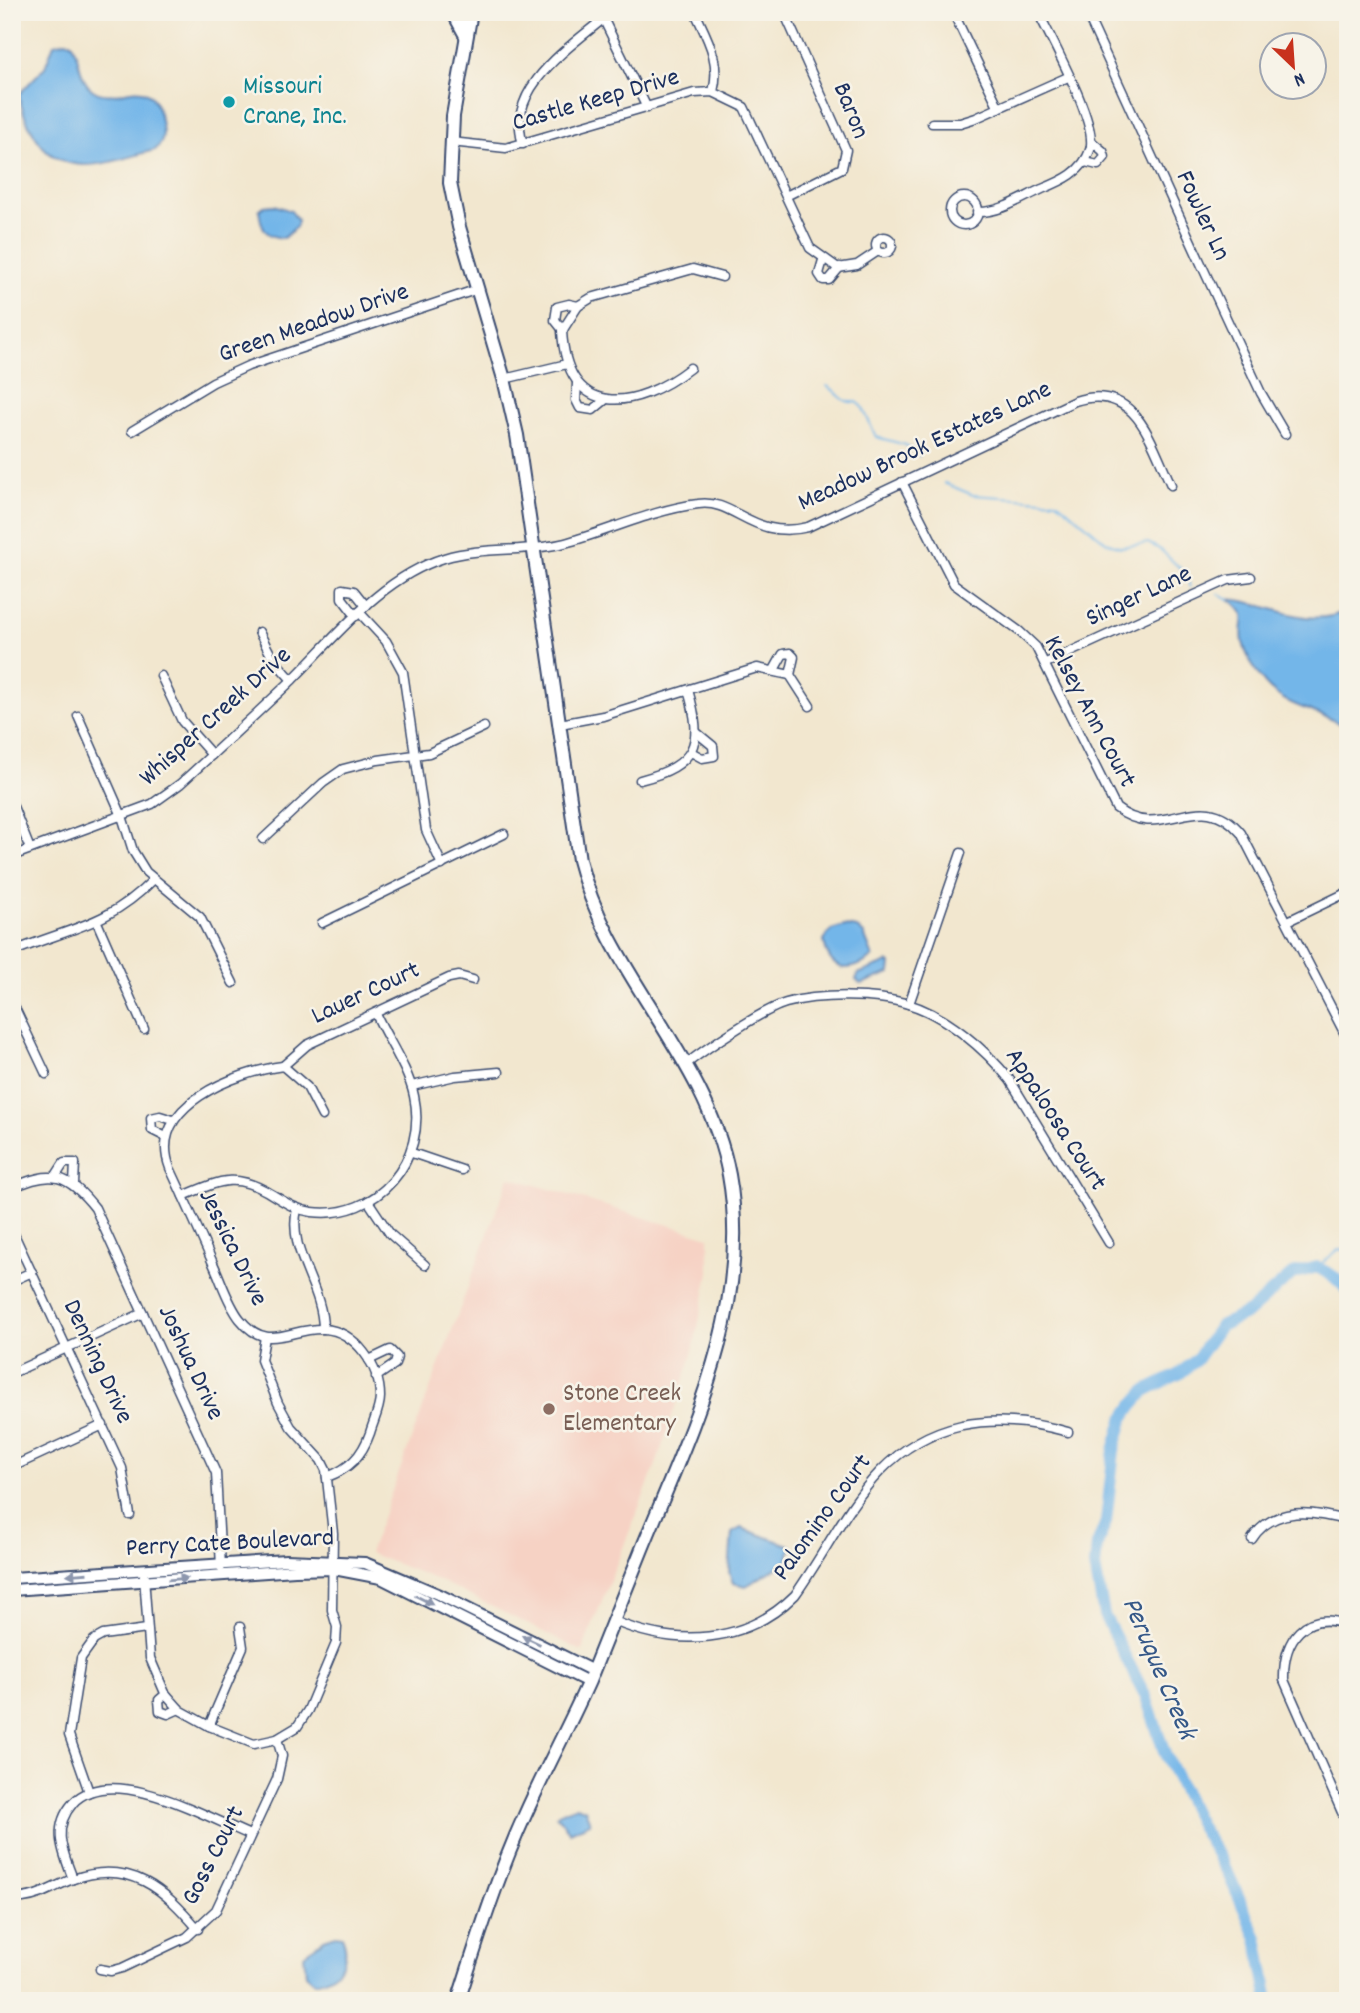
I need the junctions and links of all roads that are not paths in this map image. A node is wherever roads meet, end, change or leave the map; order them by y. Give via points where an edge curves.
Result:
1 (453, 12) edge
2 (471, 12) edge
3 (695, 12) edge
4 (784, 12) edge
5 (953, 12) edge
6 (1038, 12) edge
7 (1086, 12) edge
8 (601, 15) edge
9 (467, 38) junction
10 (1068, 77) junction
11 (713, 92) junction
12 (647, 108) junction
13 (999, 108) junction
14 (932, 122) dead end
15 (451, 142) junction
16 (1092, 142) junction
17 (523, 144) junction
18 (1085, 162) junction
19 (786, 196) junction
20 (978, 212) dead end
21 (878, 251) dead end
22 (823, 260) junction
23 (839, 267) junction
24 (722, 277) dead end
25 (478, 289) junction
26 (578, 306) junction
27 (562, 330) junction
28 (567, 364) junction
29 (690, 368) dead end
30 (504, 379) junction
31 (577, 383) junction
32 (605, 400) junction
33 (132, 431) dead end
34 (1285, 433) dead end
35 (902, 482) junction
36 (1171, 485) dead end
37 (533, 548) junction
38 (1251, 577) dead end
39 (360, 611) junction
40 (259, 632) dead end
41 (1046, 663) junction
42 (774, 670) junction
43 (790, 675) junction
44 (161, 676) dead end
45 (292, 680) junction
46 (688, 690) junction
47 (810, 706) dead end
48 (78, 716) dead end
49 (559, 724) junction
50 (484, 727) dead end
51 (696, 732) junction
52 (691, 752) junction
53 (212, 755) junction
54 (416, 755) junction
55 (640, 780) dead end
56 (12, 804) edge
57 (122, 816) junction
58 (504, 834) dead end
59 (262, 839) dead end
60 (30, 849) junction
61 (961, 853) dead end
62 (12, 856) edge
63 (442, 864) junction
64 (154, 880) junction
65 (1348, 892) edge
66 (1288, 921) junction
67 (97, 922) junction
68 (322, 923) dead end
69 (12, 952) edge
70 (473, 980) dead end
71 (233, 983) dead end
72 (12, 1002) edge
73 (909, 1004) junction
74 (376, 1014) junction
75 (144, 1029) dead end
76 (1348, 1040) edge
77 (686, 1064) junction
78 (283, 1066) junction
79 (499, 1072) dead end
80 (46, 1073) dead end
81 (412, 1086) junction
82 (322, 1116) dead end
83 (173, 1120) junction
84 (166, 1137) junction
85 (412, 1153) junction
86 (462, 1170) dead end
87 (55, 1177) junction
88 (74, 1184) junction
89 (12, 1188) edge
90 (183, 1196) junction
91 (368, 1201) junction
92 (297, 1209) junction
93 (12, 1230) edge
94 (1109, 1243) dead end
95 (425, 1265) dead end
96 (32, 1272) junction
97 (12, 1281) edge
98 (143, 1313) junction
99 (323, 1329) junction
100 (265, 1337) junction
101 (68, 1348) junction
102 (369, 1360) junction
103 (12, 1373) edge
104 (376, 1377) junction
105 (103, 1425) junction
106 (1068, 1432) dead end
107 (12, 1467) edge
108 (327, 1477) junction
109 (130, 1515) dead end
110 (1348, 1521) edge
111 (1252, 1539) dead end
112 (334, 1564) junction
113 (222, 1570) junction
114 (144, 1576) junction
115 (12, 1578) edge
116 (12, 1590) edge
117 (614, 1621) junction
118 (1348, 1625) edge
119 (240, 1627) dead end
120 (147, 1629) junction
121 (590, 1676) junction
122 (166, 1694) junction
123 (179, 1709) junction
124 (209, 1726) junction
125 (277, 1739) junction
126 (89, 1791) junction
127 (1348, 1826) edge
128 (250, 1835) junction
129 (73, 1879) junction
130 (23, 1898) dead end
131 (198, 1929) junction
132 (100, 1969) dead end
133 (458, 2001) edge

1 - 9 main road
2 - 9 main road
3 - 11 street via 717,61
4 - 19 street, Baron via 846,150 842,168
5 - 13 street
6 - 10 street
7 - 34 street, Fowler Ln via 1214,293
8 - 12 street
8 - 17 street via 550,63 527,95 517,127
9 - 15 main road
10 - 13 street
10 - 16 street via 1090,124
11 - 12 street, Castle Keep Drive via 694,93
11 - 19 street, Castle Keep Drive via 744,107
12 - 17 street, Castle Keep Drive
13 - 14 street via 960,123
15 - 17 street, Castle Keep Drive via 506,148
15 - 25 main road via 453,203
16 - 18 street
16 - 18 street via 1105,157 1098,165
18 - 20 street via 1062,181 994,211
19 - 22 street, Castle Keep Drive via 810,248
21 - 23 street, Castle Keep Drive via 857,265
22 - 23 street
22 - 23 street, Castle Keep Drive via 819,274 823,280 829,280
24 - 26 street via 693,269
25 - 30 main road
25 - 33 street, Green Meadow Drive via 248,366
26 - 27 street
26 - 27 street via 557,307 555,320
27 - 28 street
28 - 30 street
28 - 31 street
29 - 32 street via 668,385 627,399
30 - 37 main road
31 - 32 street
31 - 32 street via 580,408 593,410
35 - 36 street, Meadow Brook Estates Lane via 1076,401 1099,395 1117,399 1134,413
35 - 37 street, Meadow Brook Estates Lane via 793,531 760,527 702,503
35 - 41 street, Kelsey Ann Court via 954,584 1019,631
37 - 39 street, Whisper Creek Drive via 444,558 402,578
37 - 49 main road
38 - 41 street, Singer Lane via 1228,580
39 - 45 street, Whisper Creek Drive
39 - 54 street via 386,641 403,672
40 - 45 street via 273,659
41 - 66 street, Kelsey Ann Court via 1116,808 1138,822 1204,811 1234,824
42 - 43 street
42 - 43 street via 783,654 790,653 794,664
42 - 46 street via 757,668
43 - 47 street
44 - 53 street via 181,721
45 - 53 street, Whisper Creek Drive
46 - 49 street
46 - 51 street via 698,723
48 - 57 street
49 - 77 main road via 588,896 620,961
50 - 54 street via 444,748
51 - 52 street
51 - 52 street via 713,746 714,756 702,758
52 - 55 street via 673,768
53 - 57 street, Whisper Creek Drive via 161,797
54 - 59 street via 343,769
54 - 63 street via 426,830
56 - 60 street
57 - 60 street, Whisper Creek Drive
57 - 64 street via 133,851
58 - 63 street
60 - 62 street, Whisper Creek Drive
61 - 73 street
63 - 68 street
64 - 67 street via 134,900
64 - 71 street via 200,917
65 - 66 street
66 - 76 street, Kelsey Ann Court
67 - 69 street
67 - 75 street
70 - 74 street, Lauer Court via 449,978
72 - 80 street
73 - 77 street, Appaloosa Court via 842,996 785,1003
73 - 94 street, Appaloosa Court via 975,1043 993,1059
74 - 78 street, Lauer Court via 307,1045
74 - 81 street
77 - 117 main road via 710,1110 729,1175 734,1235 731,1291 719,1351
78 - 82 street via 307,1087
78 - 83 street, Jessica Drive via 247,1074 199,1098
79 - 81 street
81 - 85 street via 416,1105
83 - 84 street, Jessica Drive
83 - 84 street, Jessica Drive via 151,1118 152,1130
84 - 90 street, Jessica Drive via 166,1156
85 - 86 street
85 - 91 street via 399,1175
87 - 88 street
87 - 88 street, Joshua Drive via 64,1163 75,1163
87 - 89 street, Joshua Drive via 33,1178
88 - 98 street, Joshua Drive via 95,1208
90 - 92 street via 216,1182 244,1180
90 - 100 street, Jessica Drive via 240,1318
91 - 92 street via 329,1213
91 - 95 street via 390,1234
92 - 99 street via 295,1240 320,1298
93 - 96 street, Denning Drive
96 - 97 street
96 - 101 street, Denning Drive
98 - 101 street
98 - 113 street, Joshua Drive via 216,1473
99 - 100 street, Jessica Drive
99 - 102 street via 351,1338
100 - 108 street via 261,1360 278,1403 291,1427 321,1460
101 - 103 street
101 - 105 street, Denning Drive
102 - 104 street
102 - 104 street via 390,1350 397,1357 395,1364
104 - 108 street via 380,1401 367,1441 351,1464
105 - 107 street
105 - 109 street, Denning Drive via 122,1468
106 - 117 street, Palomino Court via 1019,1421 973,1423 939,1430 908,1444 851,1507 824,1555 786,1605 741,1629 671,1638 645,1634
108 - 112 street
110 - 111 street via 1281,1515 1263,1525
112 - 113 street, Perry Cate Boulevard
112 - 121 street, Perry Cate Boulevard via 381,1578
112 - 125 street via 332,1610 337,1634 332,1657 302,1720
113 - 114 street, Perry Cate Boulevard
114 -> 115 street, Perry Cate Boulevard
114 - 116 street, Perry Cate Boulevard
114 - 120 street
117 - 121 main road
118 - 127 street via 1336,1620 1305,1626 1283,1660 1284,1680
119 - 124 street via 243,1647
120 - 122 street via 150,1658
120 - 126 street via 103,1635 80,1658 69,1735
121 - 133 main road via 524,1817
122 - 123 street
122 - 123 street via 159,1700 160,1712
123 - 124 street
124 - 125 street via 254,1744
125 - 128 street, Goss Court via 282,1764
126 - 128 street via 144,1793
126 - 129 street via 68,1809 60,1826 60,1846
128 - 131 street, Goss Court via 216,1910
129 - 130 street
129 - 131 street via 114,1873 140,1879 165,1892
131 - 132 street, Goss Court via 122,1968

